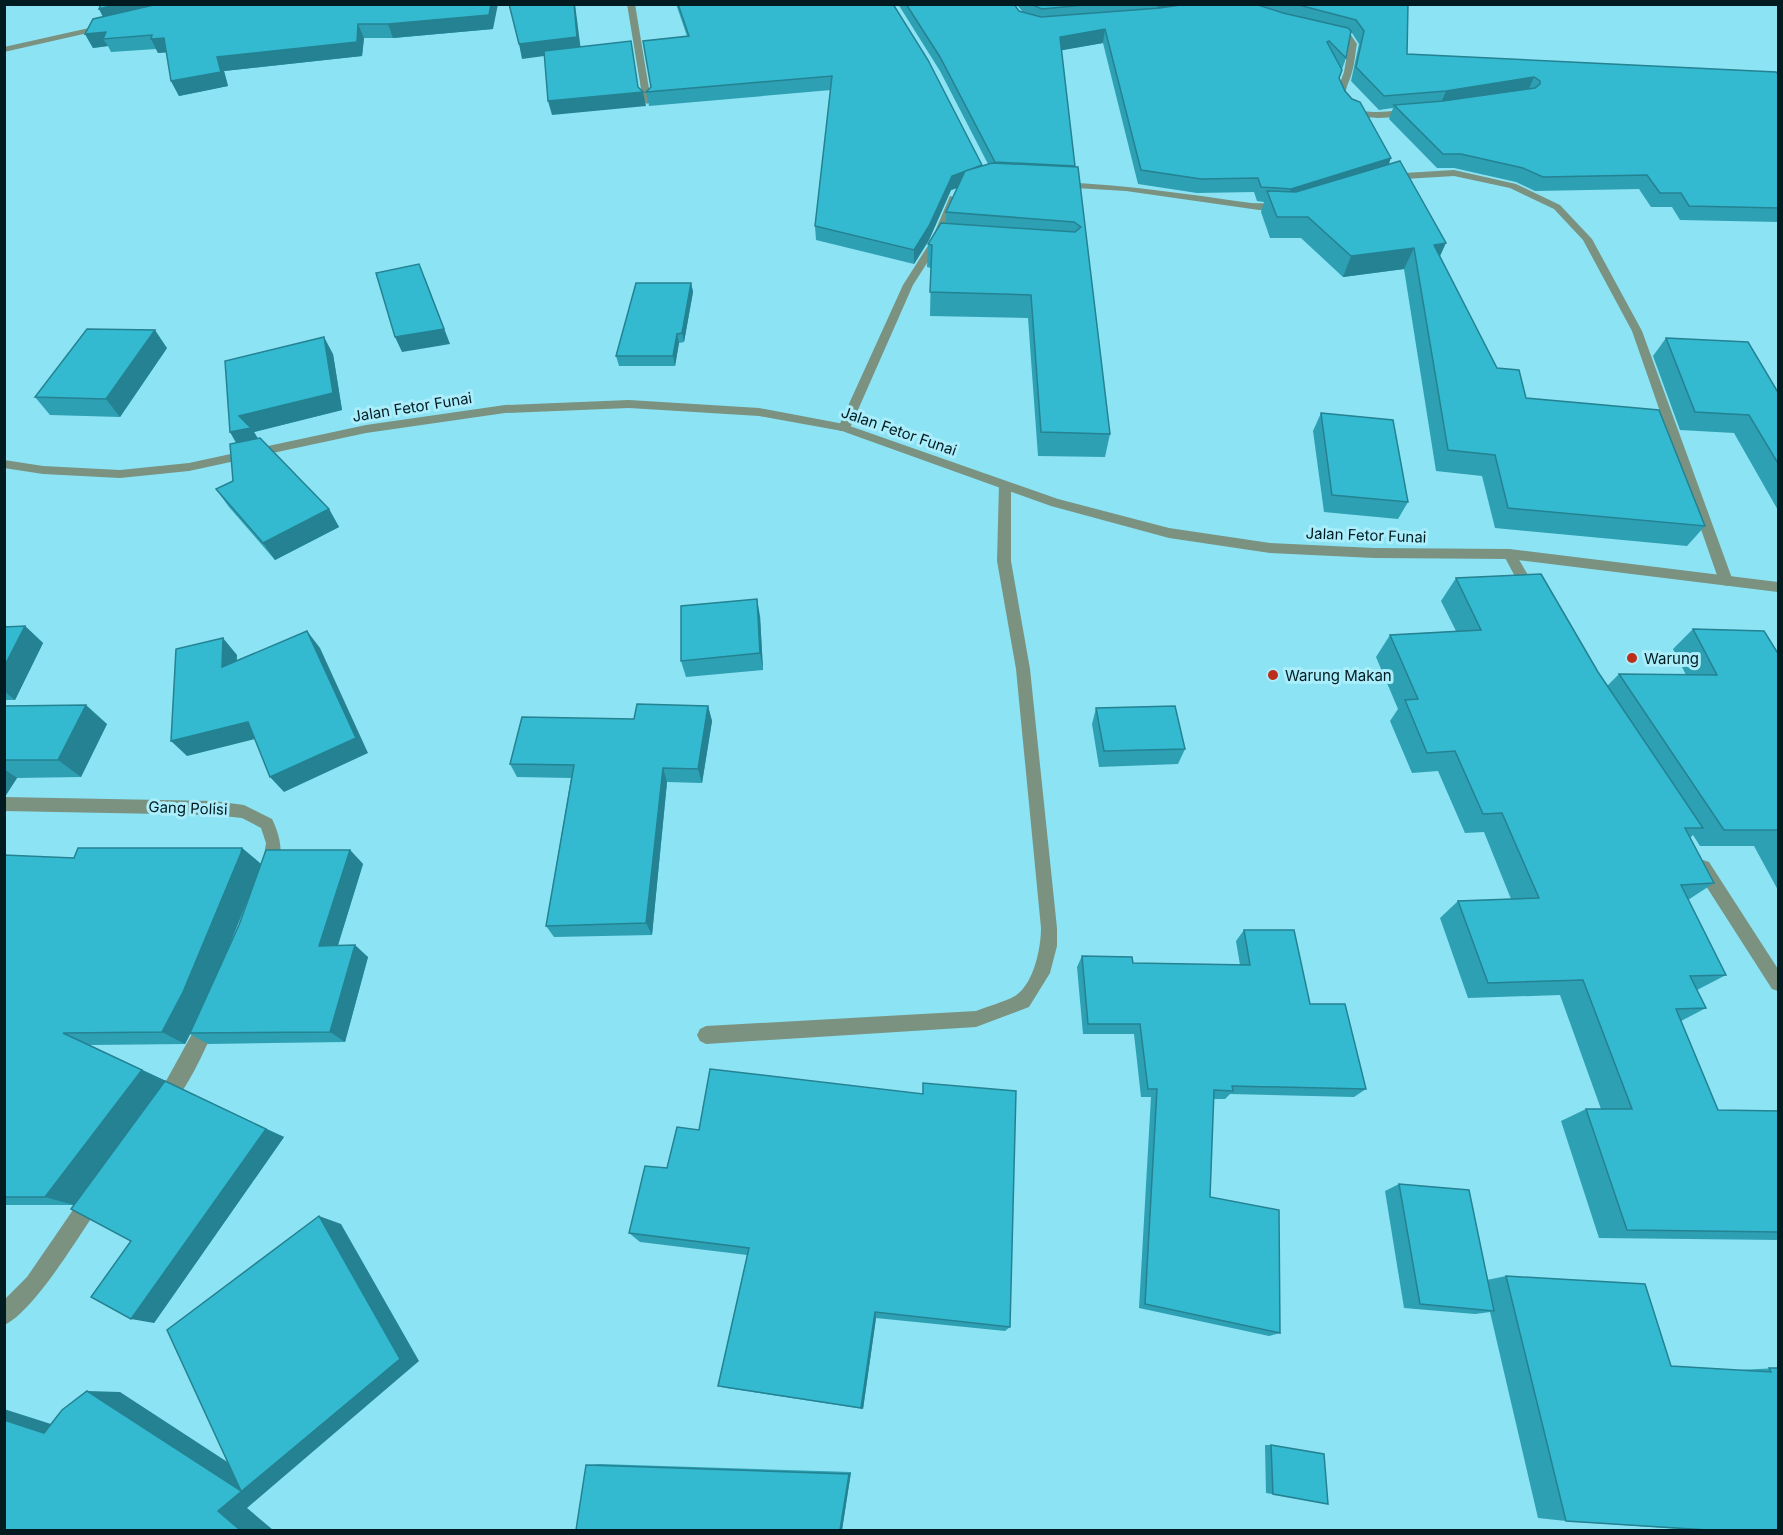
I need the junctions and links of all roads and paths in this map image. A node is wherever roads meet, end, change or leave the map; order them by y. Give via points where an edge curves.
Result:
1 (631, 4) edge
2 (118, 23) edge
3 (1317, 28) edge
4 (4, 50) edge
5 (646, 101) edge
6 (1417, 111) edge
7 (1373, 182) edge
8 (1046, 185) edge
9 (957, 191) edge
10 (1298, 205) edge
11 (936, 241) junction
12 (950, 241) edge
13 (844, 428) junction
14 (4, 464) edge
15 (1005, 485) junction
16 (1509, 554) junction
17 (1726, 581) junction
18 (1779, 586) edge
19 (1537, 602) edge
20 (4, 804) edge
21 (1695, 856) edge
22 (263, 889) edge
23 (1779, 983) edge
24 (217, 1001) edge
25 (706, 1035) dead end
26 (152, 1117) edge
27 (103, 1184) edge
28 (4, 1315) edge

1 - 5 street
2 - 4 street
3 - 6 street via 1348,37 1353,44 1341,91 1345,104 1358,113
7 - 17 street via 1395,176 1454,173 1493,180 1557,207 1587,239 1637,331
8 - 10 street via 1126,188 1258,207
9 - 11 street
11 - 12 street
11 - 13 street via 908,285
13 - 14 street, Jalan Fetor Funai via 759,412 629,404 505,410 366,429 189,468 120,474
13 - 15 street, Jalan Fetor Funai
15 - 16 street, Jalan Fetor Funai via 1055,503 1169,533 1270,548
15 - 25 street via 1004,561 1023,669 1049,928 1042,973 1023,1001 976,1019
16 - 17 street, Jalan Fetor Funai
16 - 19 street
17 - 18 street, Jalan Fetor Funai
20 - 22 street, Gang Polisi via 244,812 267,824 274,843
21 - 23 street
24 - 26 street via 174,1088
27 - 28 street via 34,1284

